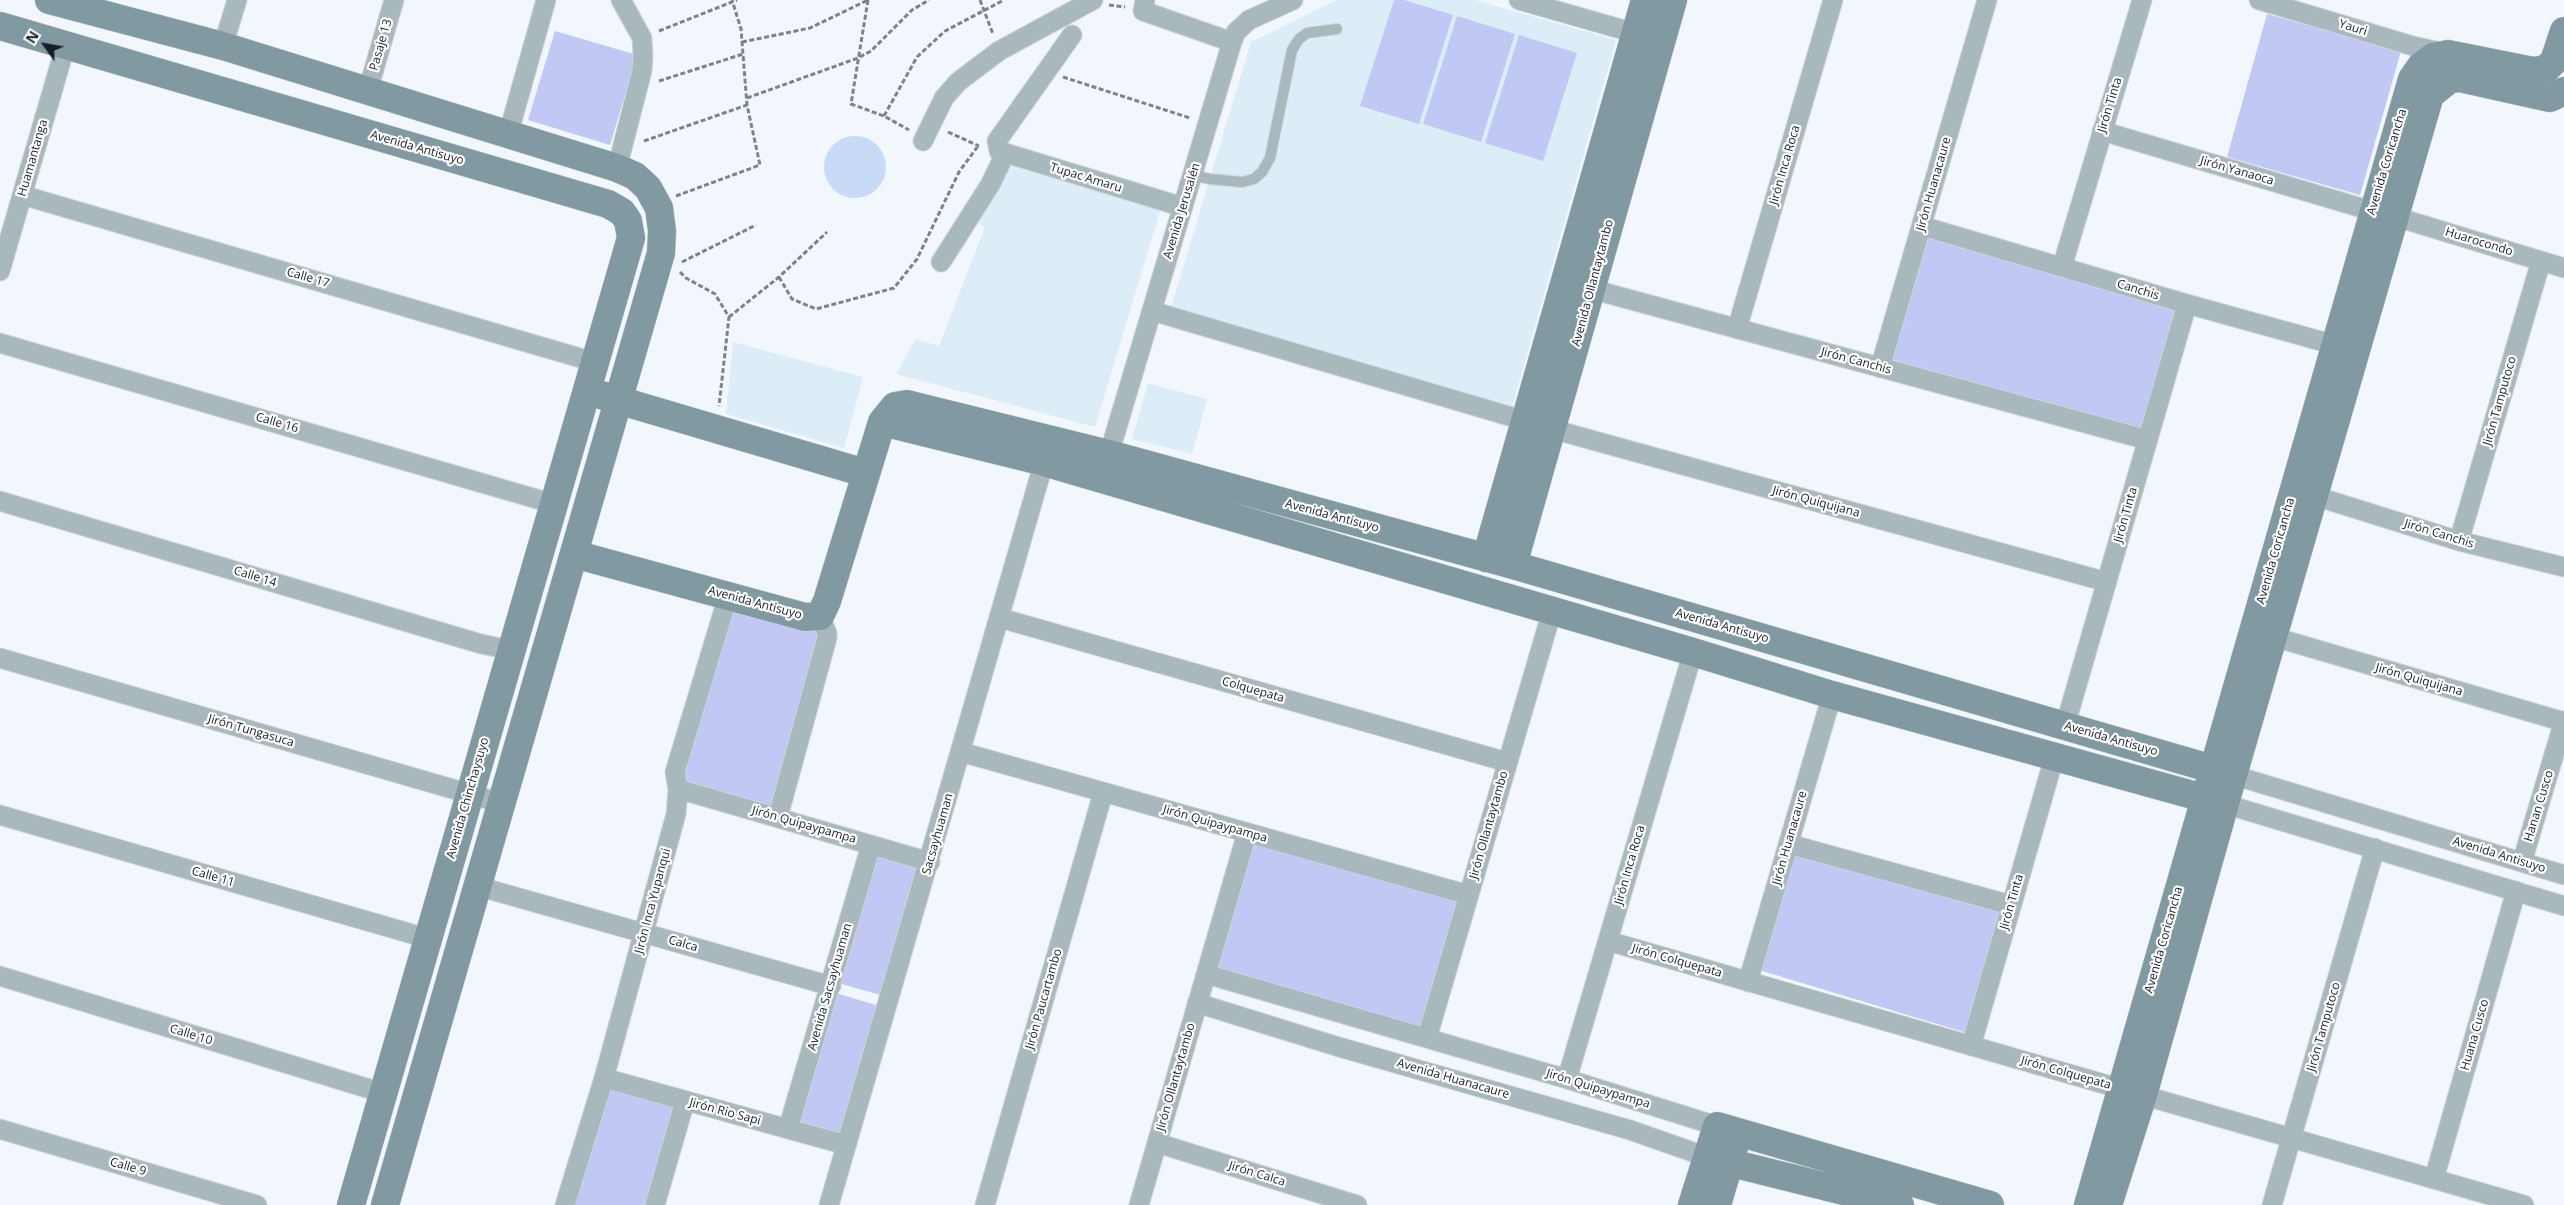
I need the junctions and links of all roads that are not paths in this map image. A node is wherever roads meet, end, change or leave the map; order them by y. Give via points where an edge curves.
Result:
1 (50, 0) edge
2 (237, 0) edge
3 (394, 0) edge
4 (546, 0) edge
5 (621, 0) edge
6 (1093, 0) edge
7 (1293, 0) edge
8 (1519, 0) edge
9 (1645, 0) edge
10 (1673, 0) edge
11 (1833, 0) edge
12 (1987, 0) edge
13 (2142, 0) edge
14 (2259, 0) edge
15 (1539, 3) edge
16 (77, 4) edge
17 (1144, 6) edge
18 (0, 26) edge
19 (1337, 30) dead end
20 (2564, 31) edge
21 (1072, 35) dead end
22 (1648, 37) junction
23 (1232, 42) junction
24 (66, 44) junction
25 (224, 46) junction
26 (2448, 54) junction
27 (368, 90) junction
28 (2559, 97) edge
29 (2102, 131) junction
30 (927, 133) road end
31 (508, 135) junction
32 (1000, 147) junction
33 (617, 168) junction
34 (1192, 174) junction
35 (22, 195) junction
36 (1182, 207) junction
37 (2383, 213) junction
38 (1922, 226) junction
39 (2541, 260) junction
40 (940, 262) dead end
41 (2062, 267) junction
42 (2564, 268) edge
43 (0, 271) edge
44 (1564, 282) junction
45 (1591, 290) junction
46 (2187, 304) junction
47 (1152, 312) junction
48 (1737, 329) junction
49 (0, 343) edge
50 (2346, 348) junction
51 (594, 362) junction
52 (1880, 368) junction
53 (586, 391) junction
54 (618, 400) junction
55 (1525, 421) junction
56 (882, 422) junction
57 (1553, 429) junction
58 (2148, 440) junction
59 (1109, 454) junction
60 (1044, 462) junction
61 (866, 473) junction
62 (2314, 496) junction
63 (0, 501) edge
64 (554, 504) junction
65 (2459, 541) junction
66 (574, 554) junction
67 (1486, 558) junction
68 (1513, 565) junction
69 (2564, 568) edge
70 (2107, 582) junction
71 (728, 596) junction
72 (1552, 612) junction
73 (820, 616) junction
74 (1000, 618) junction
75 (2274, 637) junction
76 (511, 650) junction
77 (1693, 652) junction
78 (0, 658) edge
79 (1832, 695) junction
80 (2564, 722) edge
81 (2065, 726) junction
82 (961, 752) junction
83 (2054, 758) junction
84 (1507, 762) junction
85 (2223, 772) junction
86 (678, 789) junction
87 (1103, 793) junction
88 (470, 794) junction
89 (2215, 801) junction
90 (501, 804) junction
91 (0, 815) edge
92 (778, 818) junction
93 (1247, 833) junction
94 (1789, 844) junction
95 (872, 845) junction
96 (2375, 848) junction
97 (930, 862) junction
98 (2522, 862) junction
99 (2564, 875) edge
100 (477, 886) junction
101 (2516, 891) junction
102 (1469, 895) junction
103 (2011, 905) junction
104 (2564, 906) edge
105 (644, 933) junction
106 (426, 938) junction
107 (1608, 941) junction
108 (1206, 974) junction
109 (0, 976) edge
110 (1748, 982) junction
111 (831, 986) junction
112 (1197, 1003) junction
113 (1427, 1038) junction
114 (1971, 1046) junction
115 (604, 1078) junction
116 (1567, 1079) junction
117 (2132, 1092) junction
118 (383, 1093) junction
119 (685, 1102) junction
120 (0, 1129) edge
121 (788, 1129) junction
122 (1728, 1129) junction
123 (2292, 1138) junction
124 (1157, 1143) junction
125 (846, 1146) junction
126 (1718, 1159) junction
127 (2434, 1179) junction
128 (1883, 1203) edge
129 (257, 1205) edge
130 (351, 1205) edge
131 (385, 1205) edge
132 (565, 1205) edge
133 (655, 1205) edge
134 (829, 1205) edge
135 (985, 1205) edge
136 (1139, 1205) edge
137 (1357, 1205) edge
138 (1692, 1205) edge
139 (1716, 1205) edge
140 (1990, 1205) edge
141 (2088, 1205) edge
142 (2108, 1205) edge
143 (2272, 1205) edge
144 (2524, 1205) edge

1 - 16 street
2 - 25 street
3 - 27 street, Pasaje 13
4 - 31 street
5 - 33 street via 642,38 643,63
6 - 30 street via 999,51 950,90
7 - 23 street, Avenida Jerusalén via 1249,20 1236,32
8 - 15 street
9 - 22 street, Avenida Ollantaytambo
10 - 22 street, Avenida Ollantaytambo
11 - 48 street, Jirón Inca Roca
12 - 38 street, Jirón Huanacaure
13 - 29 street, Jirón Tinta
14 - 26 street, Yauri
15 - 22 street
16 - 25 street
17 - 23 street
18 - 24 street, Avenida Antisuyo
19 - 34 lane via 1307,33 1292,50 1270,158 1254,180 1210,179
20 - 26 street via 2554,61 2546,69 2533,71
21 - 32 street
22 - 44 street, Avenida Ollantaytambo
22 - 45 street, Avenida Ollantaytambo
23 - 34 street, Avenida Jerusalén
24 - 35 street, Huamantanga
24 - 51 street, Avenida Antisuyo via 598,201 622,212 628,221 631,238
25 - 27 street
26 - 37 street, Avenida Coricancha via 2433,57 2412,79
27 - 31 street
28 - 37 street, Avenida Coricancha via 2460,78 2440,85 2430,95
29 - 37 street, Jirón Yanaoca
29 - 41 street, Jirón Tinta
31 - 33 street
32 - 36 street, Tupac Amaru
32 - 40 street via 990,185
33 - 54 street via 635,176 648,188 659,208 662,231 661,252
34 - 36 street, Avenida Jerusalén
35 - 43 street, Huamantanga
35 - 51 street, Calle 17
36 - 47 street, Avenida Jerusalén
37 - 39 street, Huarocondo
37 - 50 street, Avenida Coricancha
38 - 41 street, Canchis
38 - 52 street, Jirón Huanacaure
39 - 42 street, Huarocondo
39 - 65 street, Jirón Tamputoco
41 - 46 street, Canchis
44 - 45 street, Jirón Canchis
44 - 55 street, Avenida Ollantaytambo
45 - 48 street, Jirón Canchis
45 - 57 street, Avenida Ollantaytambo
46 - 50 street, Canchis
46 - 58 street, Jirón Tinta
47 - 55 street, Jirón Quiquijana
47 - 59 street, Avenida Jerusalén
48 - 52 street, Jirón Canchis
49 - 64 street, Calle 16
50 - 62 street, Avenida Coricancha
50 - 85 street, Avenida Coricancha
51 - 53 street, Avenida Antisuyo
52 - 58 street, Jirón Canchis
53 - 54 street
53 - 64 street, Avenida Chinchaysuyo
54 - 61 street
54 - 66 street
55 - 57 street, Jirón Quiquijana
55 - 67 street, Avenida Ollantaytambo
56 - 59 street, Avenida Antisuyo via 895,406 907,404
56 - 60 street
56 - 61 street, Avenida Antisuyo
57 - 68 street, Avenida Ollantaytambo
57 - 70 street, Jirón Quiquijana
58 - 70 street, Jirón Tinta
59 - 67 street, Avenida Antisuyo
60 - 72 street
60 - 74 street, Sacsayhuaman
61 - 73 street, Avenida Antisuyo via 828,601
62 - 65 street, Jirón Canchis
62 - 75 street, Avenida Coricancha
63 - 76 street, Calle 14 via 481,644
64 - 76 street, Avenida Chinchaysuyo
65 - 69 street, Jirón Canchis
66 - 71 street, Avenida Antisuyo
66 - 90 street
67 - 68 street, Avenida Antisuyo
68 - 81 street, Avenida Antisuyo
70 - 81 street, Jirón Tinta
71 - 73 street, Avenida Antisuyo via 805,617
71 - 86 street, Jirón Inca Yupanqui via 675,772
72 - 77 street
72 - 84 street, Jirón Ollantaytambo
73 - 92 street via 826,638
74 - 82 street, Sacsayhuaman
74 - 84 street, Colquepata
75 - 80 street, Jirón Quiquijana
75 - 85 street, Avenida Coricancha
76 - 88 street, Avenida Chinchaysuyo
77 - 79 street
77 - 107 street, Jirón Inca Roca
78 - 88 street, Jirón Tungasuca
79 - 83 street
79 - 94 street, Jirón Huanacaure
80 - 98 street, Hanan Cusco
81 - 85 street, Avenida Antisuyo
82 - 87 street, Jirón Quipaypampa
82 - 97 street, Sacsayhuaman
83 - 89 street
83 - 103 street, Jirón Tinta
84 - 102 street, Jirón Ollantaytambo
85 - 89 street, Avenida Coricancha
85 - 98 street, Avenida Antisuyo
86 - 92 street, Jirón Quipaypampa
86 - 105 street, Jirón Inca Yupanqui via 676,814
87 - 93 street, Jirón Quipaypampa
87 - 135 street, Jirón Paucartambo
88 - 90 street, Jirón Tungasuca
88 - 106 street, Avenida Chinchaysuyo
89 - 96 street
89 - 117 street, Avenida Coricancha
90 - 100 street
91 - 106 street, Calle 11
92 - 95 street, Jirón Quipaypampa
93 - 102 street, Jirón Quipaypampa
93 - 108 street, Jirón Ollantaytambo
94 - 103 street
94 - 110 street, Jirón Huanacaure
95 - 97 street, Jirón Quipaypampa
95 - 111 street, Avenida Sacsayhuaman
96 - 101 street
96 - 123 street, Jirón Tamputoco
97 - 125 street, Sacsayhuaman
98 - 99 street, Avenida Antisuyo
100 - 105 street, Calca
100 - 131 street
101 - 104 street
101 - 127 street, Huana Cusco
102 - 113 street, Jirón Ollantaytambo
103 - 114 street, Jirón Tinta
105 - 111 street, Calca
105 - 115 street, Jirón Inca Yupanqui
106 - 118 street, Avenida Chinchaysuyo
107 - 110 street, Jirón Colquepata
107 - 116 street, Jirón Inca Roca
108 - 112 street, Jirón Ollantaytambo
108 - 113 street, Jirón Quipaypampa
109 - 118 street, Calle 10
110 - 114 street, Jirón Colquepata
111 - 121 street, Avenida Sacsayhuaman
112 - 124 street, Jirón Ollantaytambo
112 - 126 street, Avenida Huanacaure via 1630,1130
113 - 116 street, Jirón Quipaypampa
114 - 117 street, Jirón Colquepata
115 - 119 street, Jirón Rio Sapi
115 - 132 street, Jirón Inca Yupanqui
116 - 122 street, Jirón Quipaypampa
117 - 123 street, Jirón Colquepata
117 - 141 street, Avenida Coricancha
117 - 142 street, Avenida Coricancha
118 - 130 street, Avenida Chinchaysuyo
119 - 121 street, Jirón Rio Sapi
119 - 133 street
120 - 129 street, Calle 9
121 - 125 street, Jirón Rio Sapi
122 - 126 street
122 - 140 street, Jirón Quipaypampa
123 - 127 street, Jirón Colquepata
123 - 143 street, Jirón Tamputoco
124 - 136 street, Jirón Ollantaytambo
124 - 137 street, Jirón Calca
125 - 134 street, Sacsayhuaman
126 - 128 street
126 - 138 street
126 - 139 street
127 - 144 street, Jirón Colquepata

